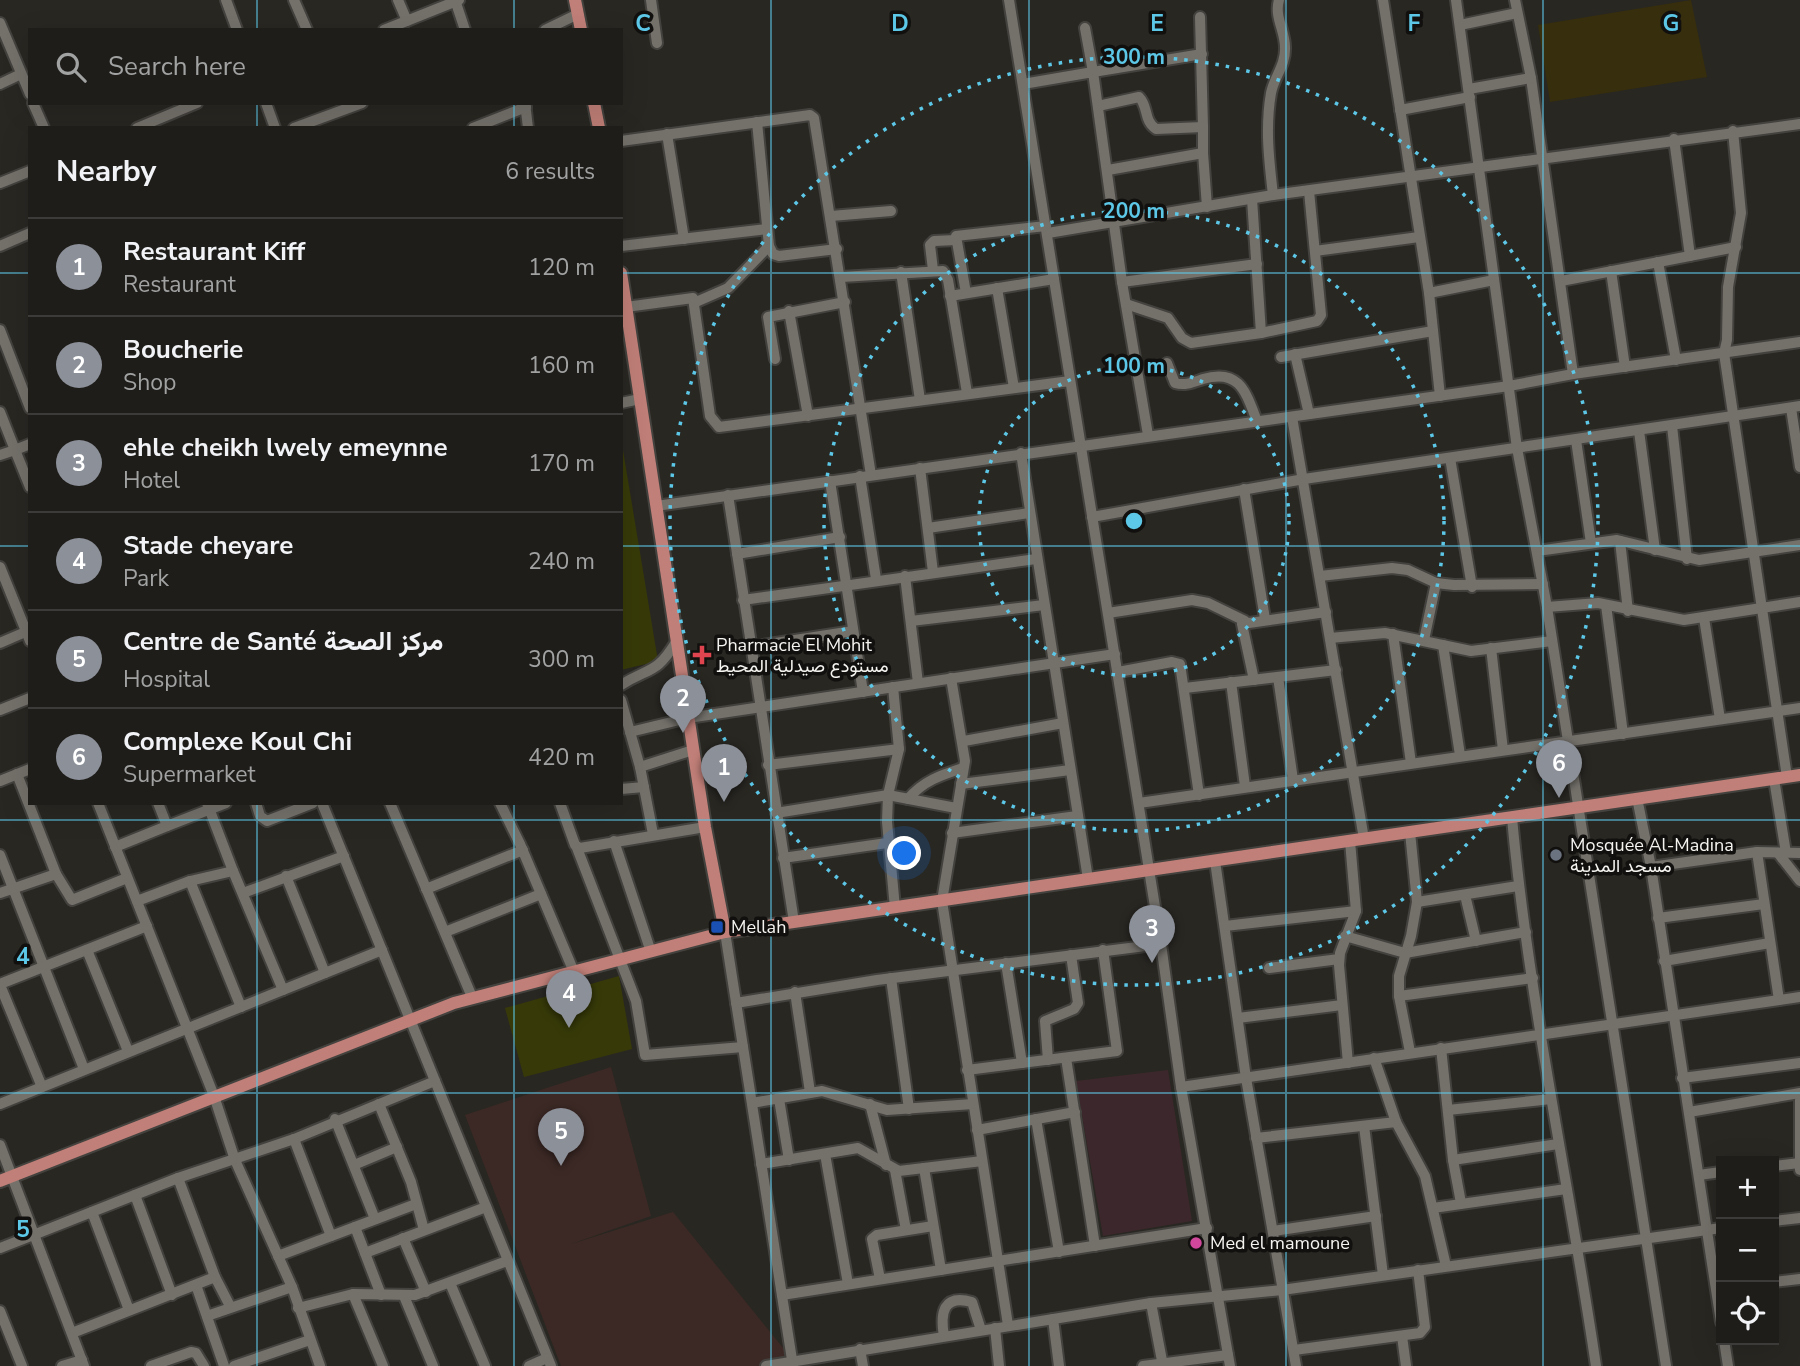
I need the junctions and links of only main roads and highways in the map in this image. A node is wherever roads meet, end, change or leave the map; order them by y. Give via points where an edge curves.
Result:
1 (575, 0) edge
2 (580, 28) edge
3 (594, 105) edge
4 (599, 126) edge
5 (623, 287) edge
6 (1787, 777) edge
7 (725, 932) junction
8 (0, 1181) edge

1 - 2 main road
3 - 4 main road
5 - 7 main road
6 - 7 main road
7 - 8 main road via 472,997 409,1018

